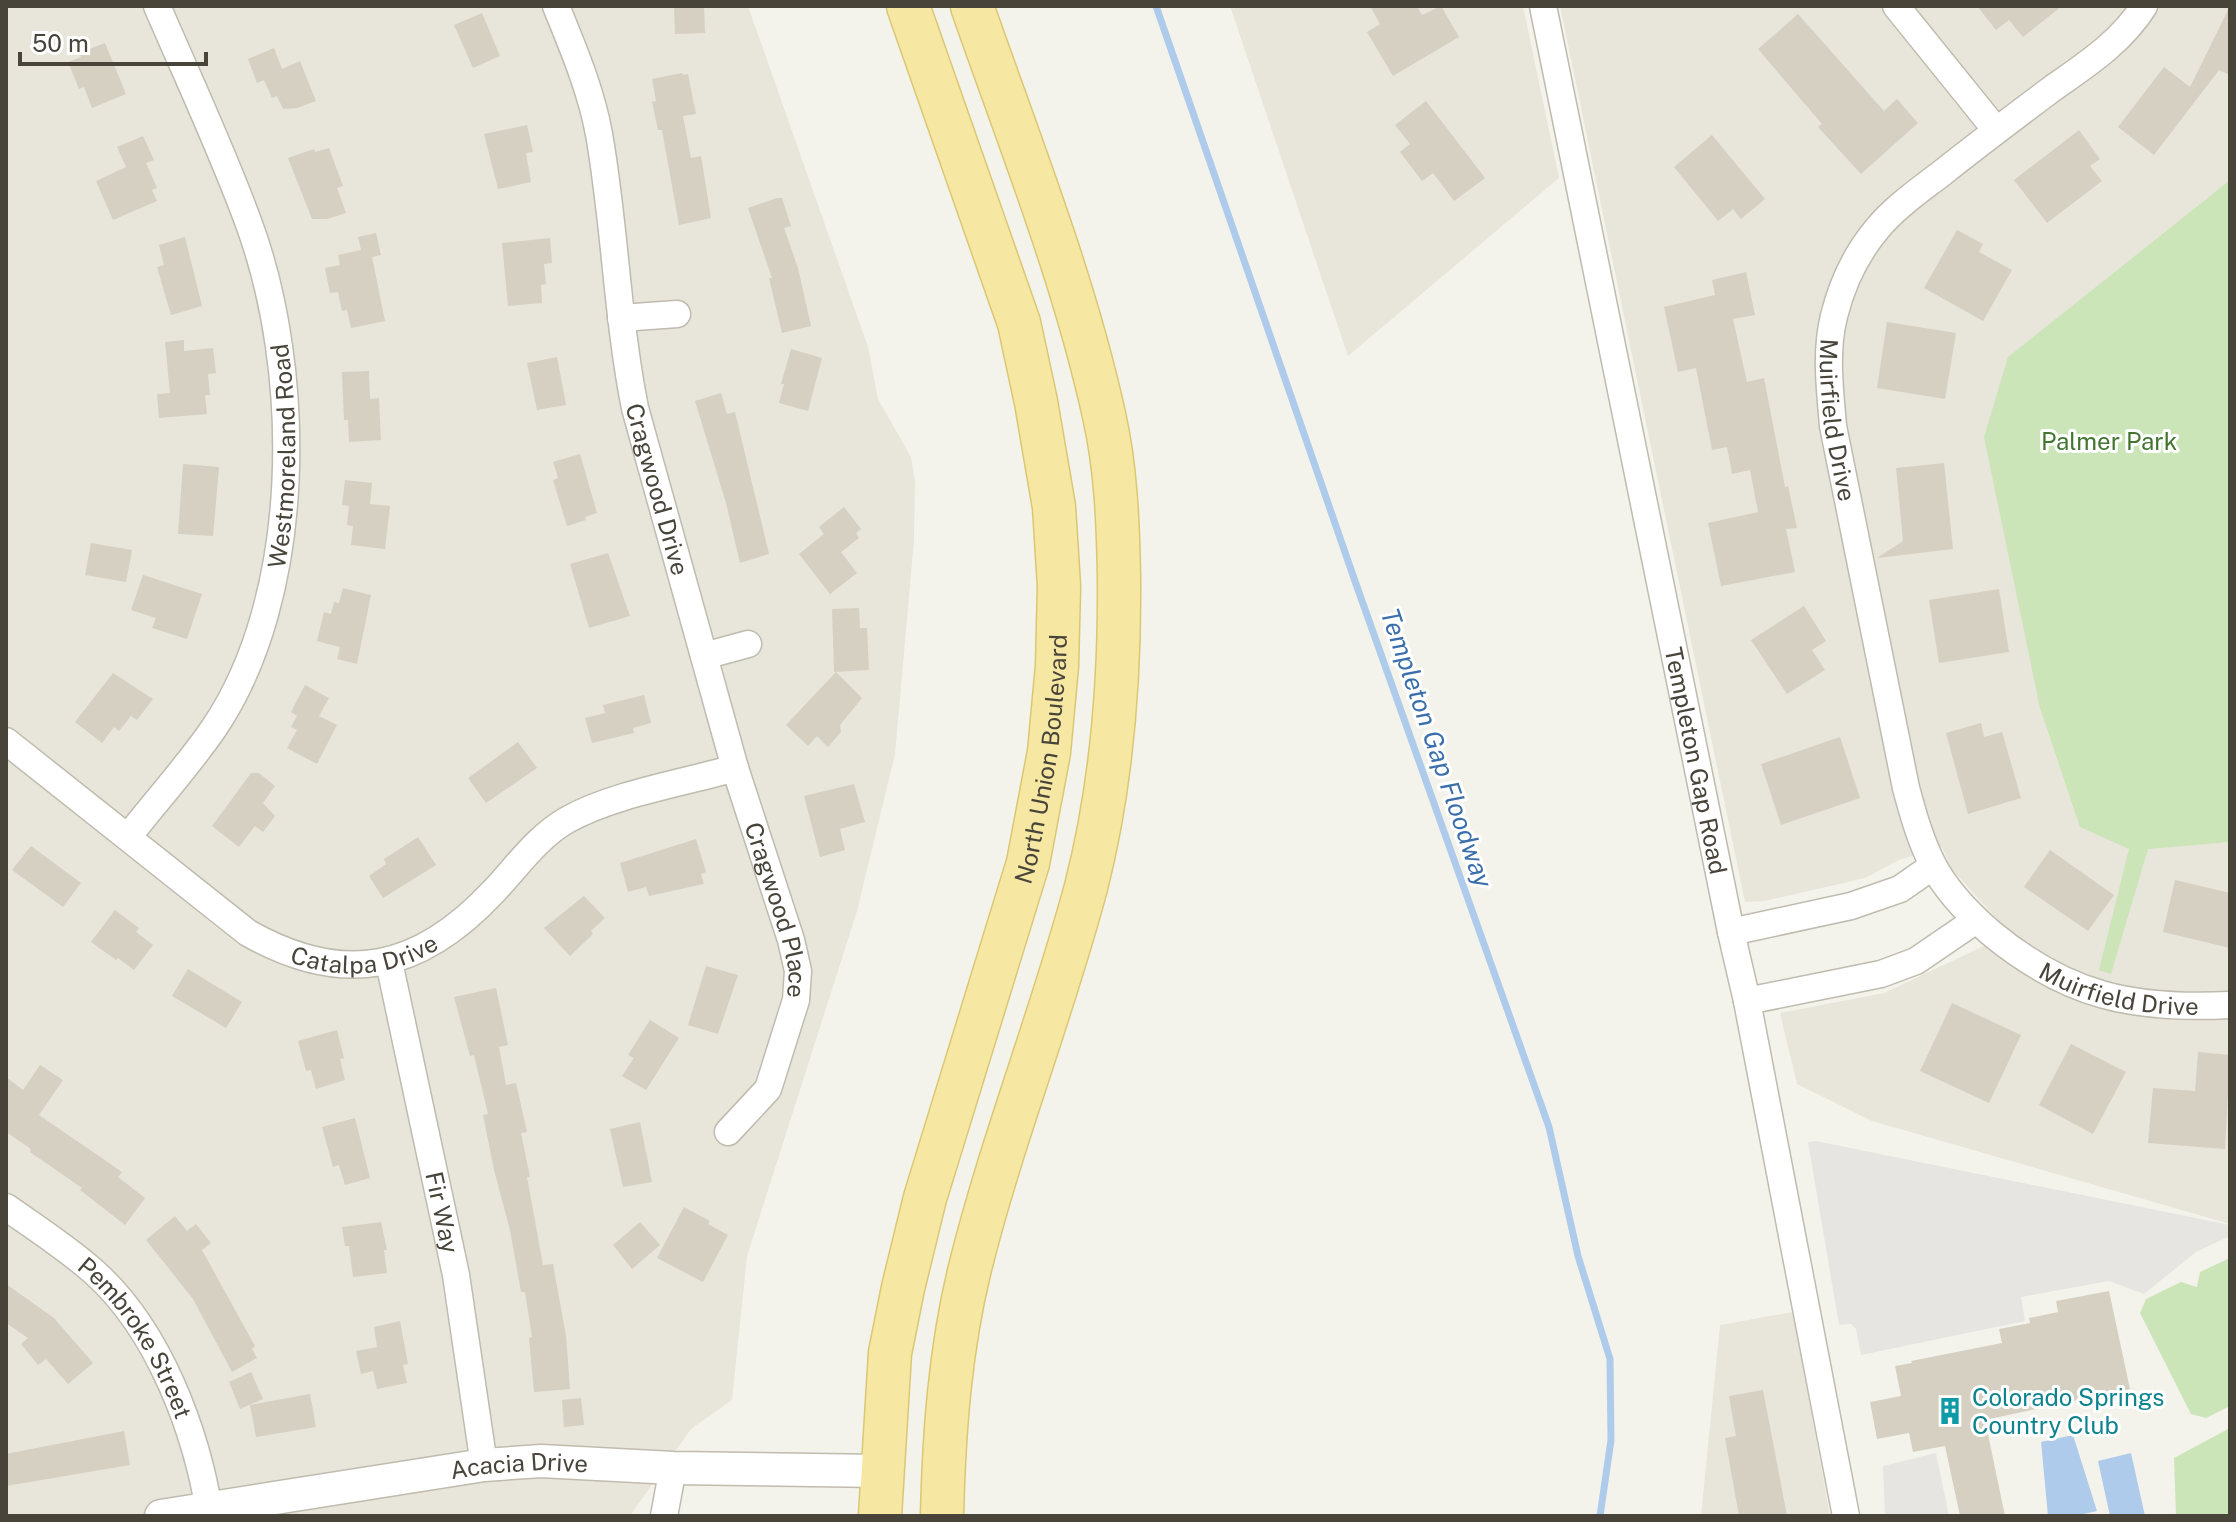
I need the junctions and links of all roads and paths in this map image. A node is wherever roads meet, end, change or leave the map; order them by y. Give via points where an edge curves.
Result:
1 (157, 6) edge
2 (908, 6) edge
3 (972, 6) edge
4 (1543, 6) edge
5 (1896, 6) edge
6 (2144, 6) edge
7 (558, 7) edge
8 (1996, 130) junction
9 (677, 314) dead end
10 (621, 318) junction
11 (748, 644) dead end
12 (704, 656) junction
13 (6, 741) edge
14 (735, 768) junction
15 (128, 837) junction
16 (1933, 866) junction
17 (1976, 920) junction
18 (1731, 932) junction
19 (389, 962) junction
20 (1747, 1001) junction
21 (2230, 1005) edge
22 (728, 1132) dead end
23 (6, 1207) edge
24 (484, 1465) junction
25 (673, 1468) junction
26 (882, 1471) junction
27 (209, 1512) edge
28 (161, 1516) edge
29 (664, 1516) edge
30 (880, 1516) edge
31 (942, 1516) edge
32 (1846, 1516) edge

1 - 15 street, Westmoreland Road via 250,225 275,326 285,482 274,582 261,633 215,727
2 - 26 main road, North Union Boulevard via 1019,323 1054,507 1059,599 1049,752 1028,863 925,1198 903,1288 890,1353
3 - 31 main road via 1079,312 1101,404 1118,513 1120,624 1115,724 1086,886 969,1271 950,1388
4 - 18 street, Templeton Gap Road
5 - 8 street
6 - 8 street, Muirfield Drive via 2120,37
7 - 10 street, Cragwood Drive via 598,133
8 - 16 street, Muirfield Drive via 1878,228 1841,292 1829,353 1833,426 1906,788
9 - 10 street
10 - 12 street, Cragwood Drive via 635,408
11 - 12 street
12 - 14 street, Cragwood Drive
13 - 15 street, Catalpa Drive
14 - 19 street, Catalpa Drive via 596,806 565,821 461,924
14 - 22 street, Cragwood Place via 798,971 796,1000 768,1089
15 - 19 street, Catalpa Drive via 248,933 279,951 348,965
16 - 17 street, Muirfield Drive
16 - 18 street via 1900,889 1851,906
17 - 20 street via 1916,961 1881,974
17 - 21 street, Muirfield Drive via 2039,968 2101,995 2168,1007
18 - 20 street, Templeton Gap Road
19 - 24 street, Fir Way via 456,1275
20 - 32 street, Templeton Gap Road
23 - 27 street, Pembroke Street via 95,1273 126,1307 182,1407
24 - 25 street, Acacia Drive via 541,1461
24 - 27 street, Acacia Drive
25 - 26 street, Acacia Drive
25 - 29 street
26 - 30 main road, North Union Boulevard
27 - 28 street, Acacia Drive

